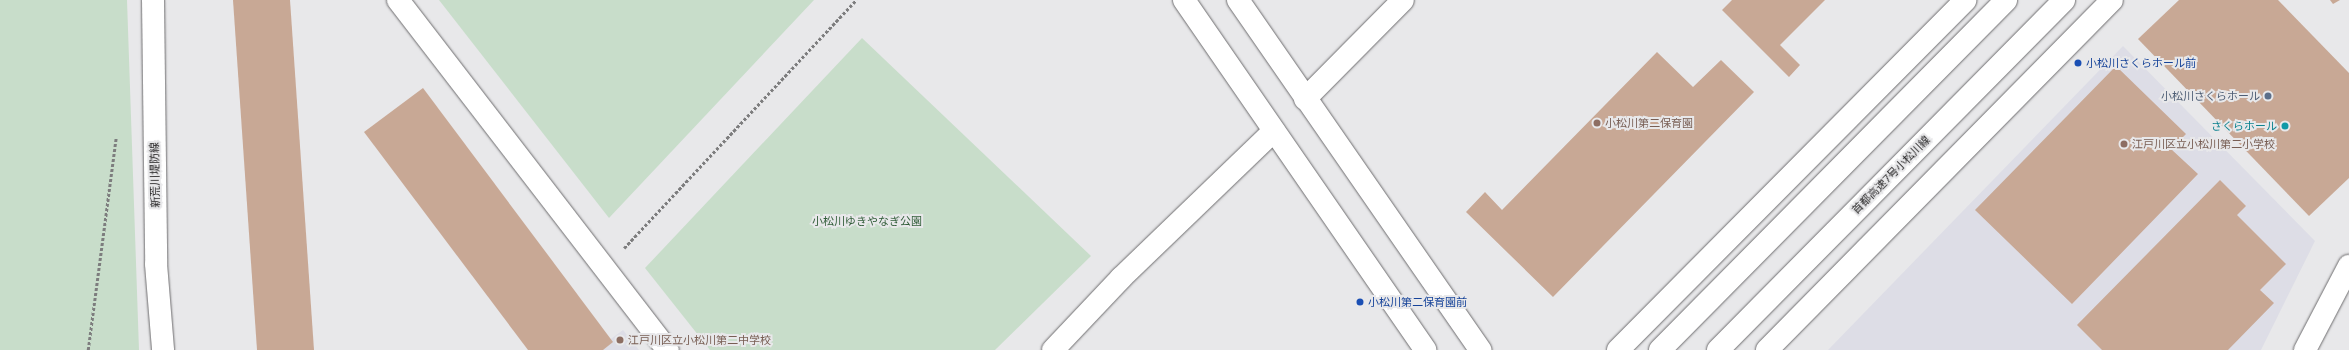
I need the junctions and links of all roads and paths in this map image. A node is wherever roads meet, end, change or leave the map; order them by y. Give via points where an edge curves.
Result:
1 (153, 0) edge
2 (398, 0) edge
3 (856, 0) edge
4 (1184, 0) edge
5 (1238, 0) edge
6 (1404, 0) edge
7 (1965, 0) edge
8 (2006, 0) edge
9 (2064, 0) edge
10 (2112, 0) edge
11 (1305, 99) junction
12 (1274, 131) junction
13 (116, 137) dead end
14 (622, 250) dead end
15 (2349, 266) edge
16 (88, 350) edge
17 (163, 350) edge
18 (668, 350) edge
19 (1053, 350) edge
20 (1425, 350) edge
21 (1480, 350) edge
22 (1618, 350) edge
23 (1660, 350) edge
24 (1718, 350) edge
25 (1767, 350) edge
26 (2305, 350) edge

1 - 17 main road, 新荒川堤防線 via 156,264
2 - 18 main road
3 - 14 path
4 - 12 main road
5 - 11 main road
6 - 11 main road
7 - 22 main road
8 - 23 main road
9 - 24 main road, 首都高速7号小松川線
10 - 25 main road
11 - 21 main road
12 - 19 main road via 1122,278
12 - 20 main road
13 - 16 path
15 - 26 main road

